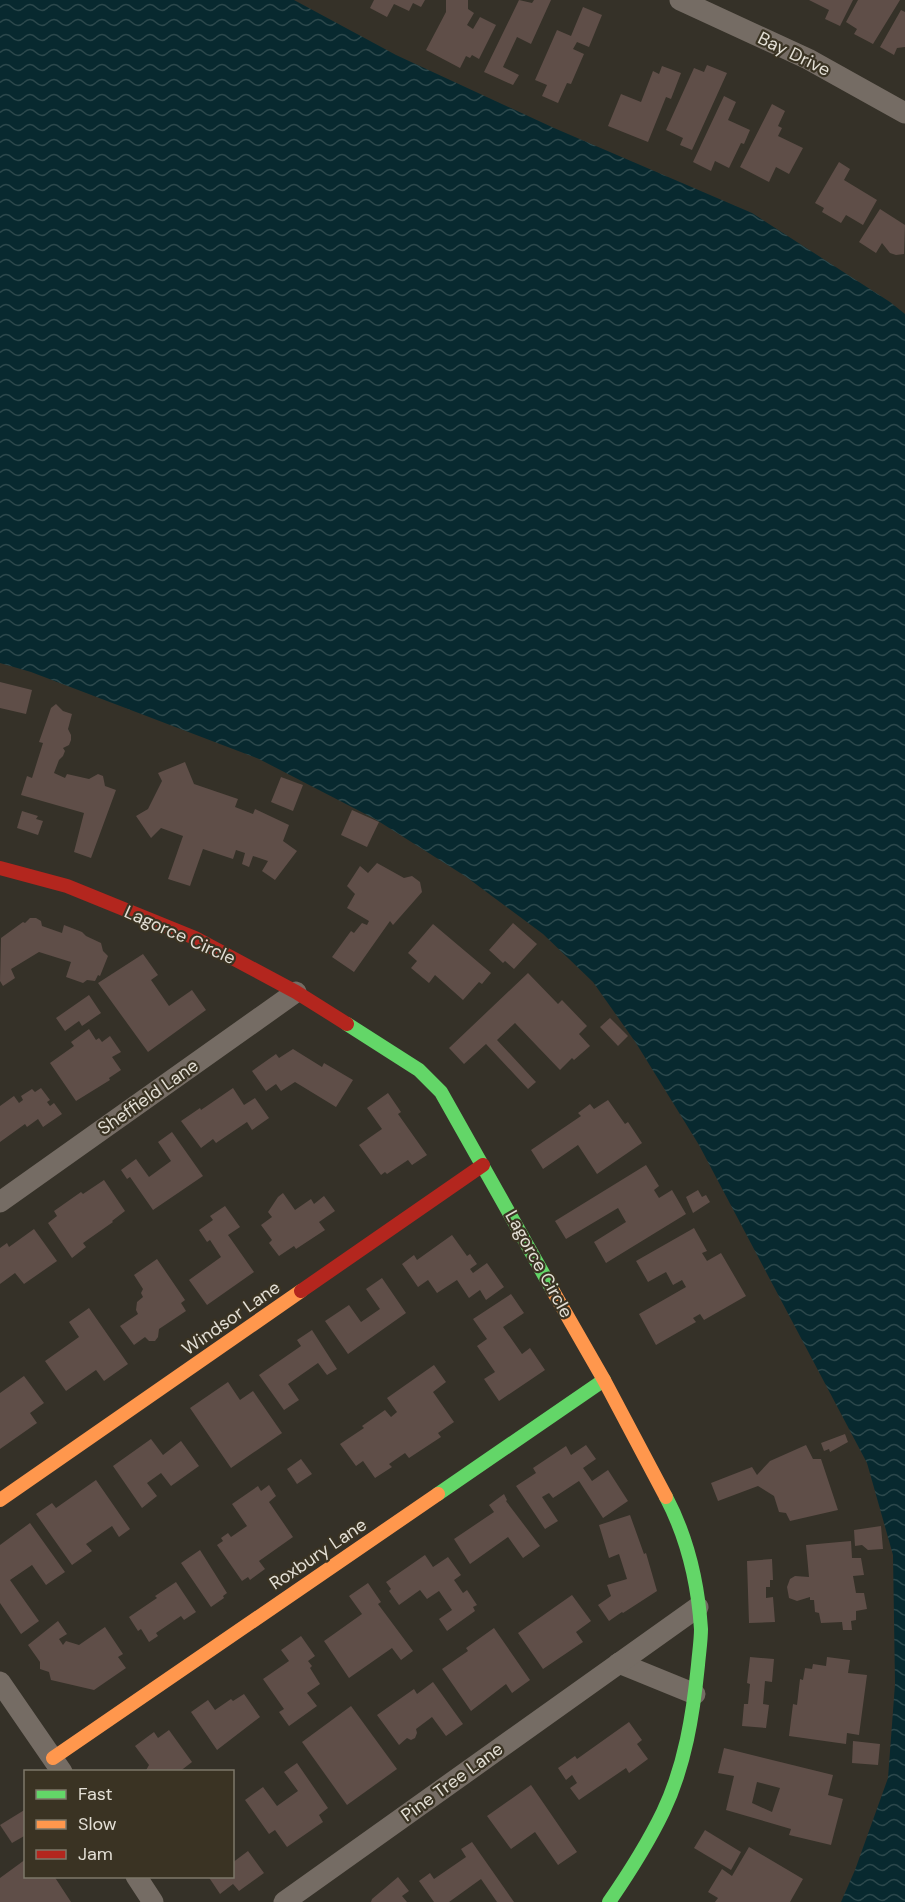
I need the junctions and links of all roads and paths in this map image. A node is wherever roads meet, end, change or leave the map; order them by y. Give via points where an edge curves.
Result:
1 (680, 0) edge
2 (905, 113) edge
3 (0, 868) edge
4 (296, 992) junction
5 (483, 1165) junction
6 (0, 1202) edge
7 (604, 1380) junction
8 (0, 1500) edge
9 (698, 1607) junction
10 (619, 1663) junction
11 (0, 1682) edge
12 (695, 1694) junction
13 (58, 1765) edge
14 (137, 1878) edge
15 (153, 1902) edge
16 (284, 1902) edge
17 (609, 1902) edge

1 - 2 street, Bay Drive via 808,59
3 - 4 street, Lagorce Circle via 67,886 195,938
4 - 5 street, Lagorce Circle via 418,1070 441,1092
4 - 6 street, Sheffield Lane
5 - 7 street, Lagorce Circle
5 - 8 street, Windsor Lane
7 - 9 street, Lagorce Circle via 675,1514 693,1568
7 - 13 street, Roxbury Lane
9 - 10 street, Pine Tree Lane
9 - 12 street, Lagorce Circle via 701,1630
10 - 12 street
10 - 16 street, Pine Tree Lane
11 - 13 street
12 - 17 street, Lagorce Circle via 687,1744 664,1810
14 - 15 street

